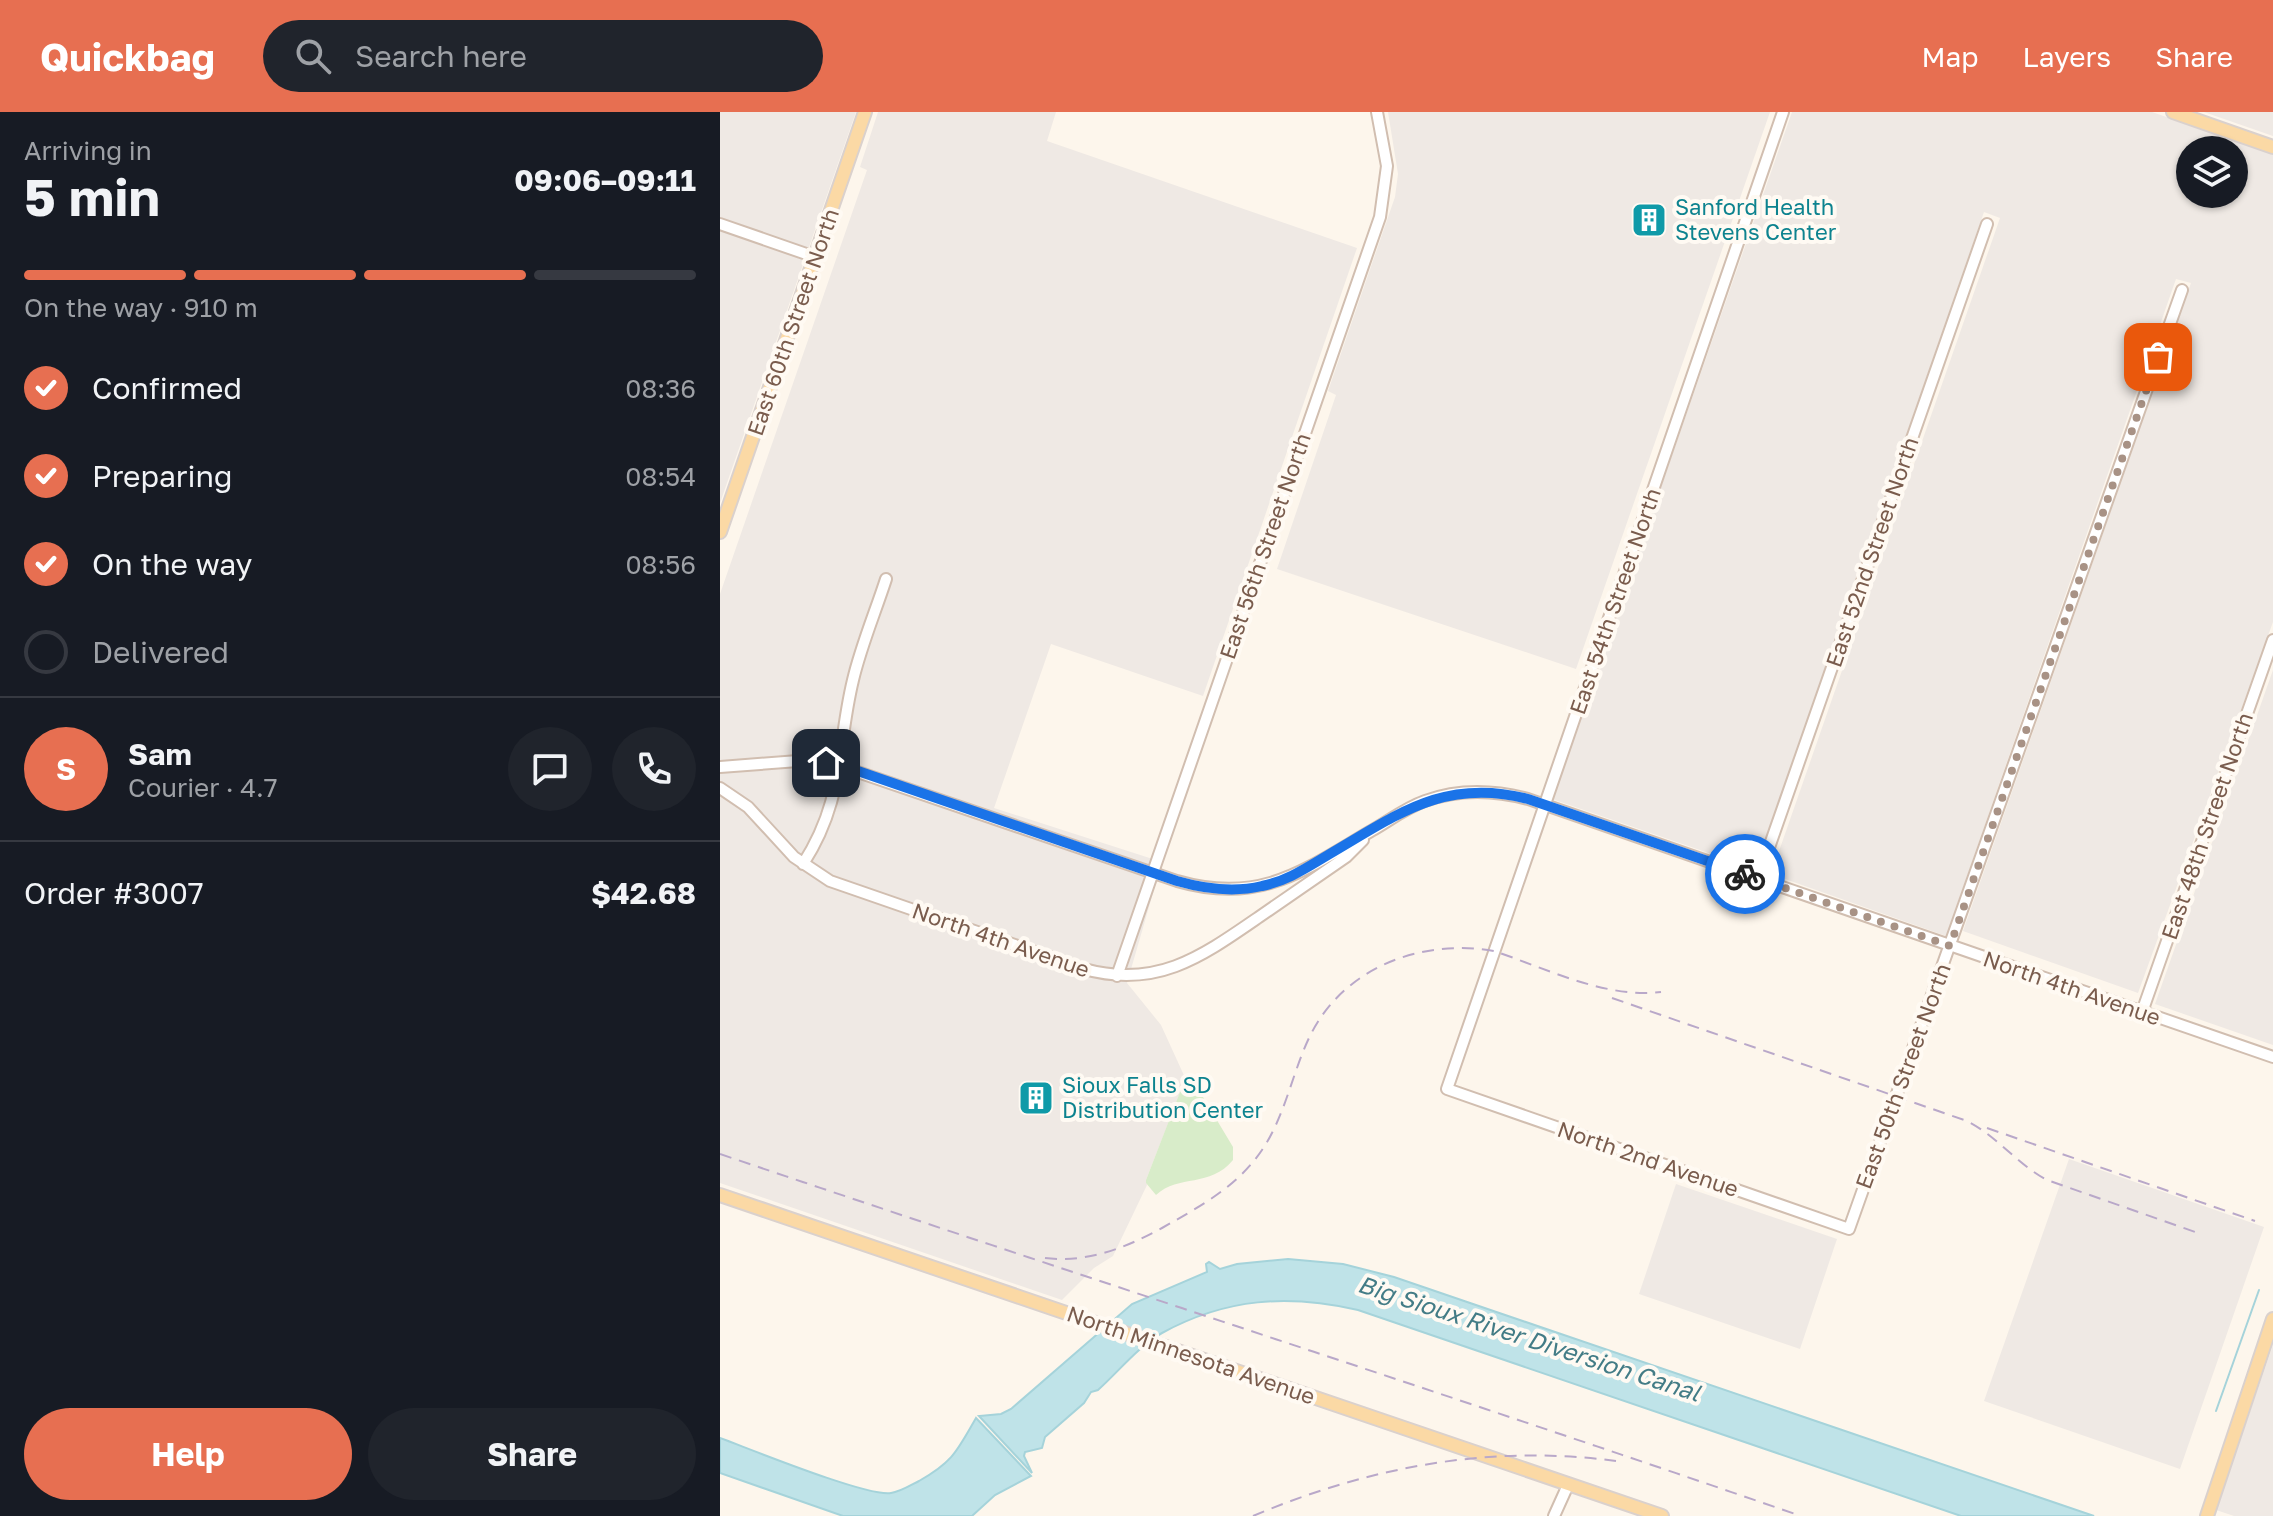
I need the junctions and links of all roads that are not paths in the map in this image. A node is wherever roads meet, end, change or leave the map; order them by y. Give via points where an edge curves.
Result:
1 (865, 112) edge
2 (1377, 112) edge
3 (1783, 112) edge
4 (2173, 112) edge
5 (2273, 147) edge
6 (720, 224) edge
7 (1987, 224) dead end
8 (815, 257) junction
9 (2182, 290) dead end
10 (720, 532) edge
11 (886, 579) dead end
12 (2273, 640) edge
13 (840, 766) junction
14 (720, 767) edge
15 (720, 788) edge
16 (1545, 805) junction
17 (1373, 830) junction
18 (803, 864) junction
19 (1152, 873) junction
20 (1758, 879) junction
21 (1950, 946) junction
22 (1117, 976) junction
23 (2142, 1012) junction
24 (2273, 1057) edge
25 (1447, 1089) joint
26 (720, 1195) edge
27 (1849, 1229) joint
28 (2273, 1319) edge
29 (1568, 1485) junction
30 (1554, 1516) edge
31 (1662, 1516) edge
32 (2207, 1516) edge

1 - 8 main road, East 60th Street North
2 - 19 street, East 56th Street North via 1387,166 1380,217
3 - 16 street, East 54th Street North
4 - 5 main road
6 - 8 street
7 - 20 street, East 52nd Street North
8 - 10 main road, East 60th Street North
9 - 21 street, East 50th Street North
11 - 13 street via 853,677
12 - 23 street, East 48th Street North
13 - 14 street, North 4th Avenue via 798,761
13 - 18 street via 824,826
13 - 19 street, North 4th Avenue
15 - 18 street, North 4th Avenue via 748,807
16 - 17 street, North 4th Avenue via 1507,794 1451,794 1412,806
16 - 20 street, North 4th Avenue
16 - 25 street, East 54th Street North
17 - 19 street, North 4th Avenue via 1296,875 1263,886 1206,888
17 - 22 street, North 4th Avenue via 1346,857 1197,959 1158,972
18 - 22 street, North 4th Avenue via 847,887
19 - 22 street, East 56th Street North
20 - 21 street, North 4th Avenue
21 - 23 street, North 4th Avenue
21 - 27 street, East 50th Street North
23 - 24 street, North 4th Avenue
25 - 27 street, North 2nd Avenue
26 - 29 main road, North Minnesota Avenue
28 - 32 main road
29 - 30 street
29 - 31 main road, North Minnesota Avenue

